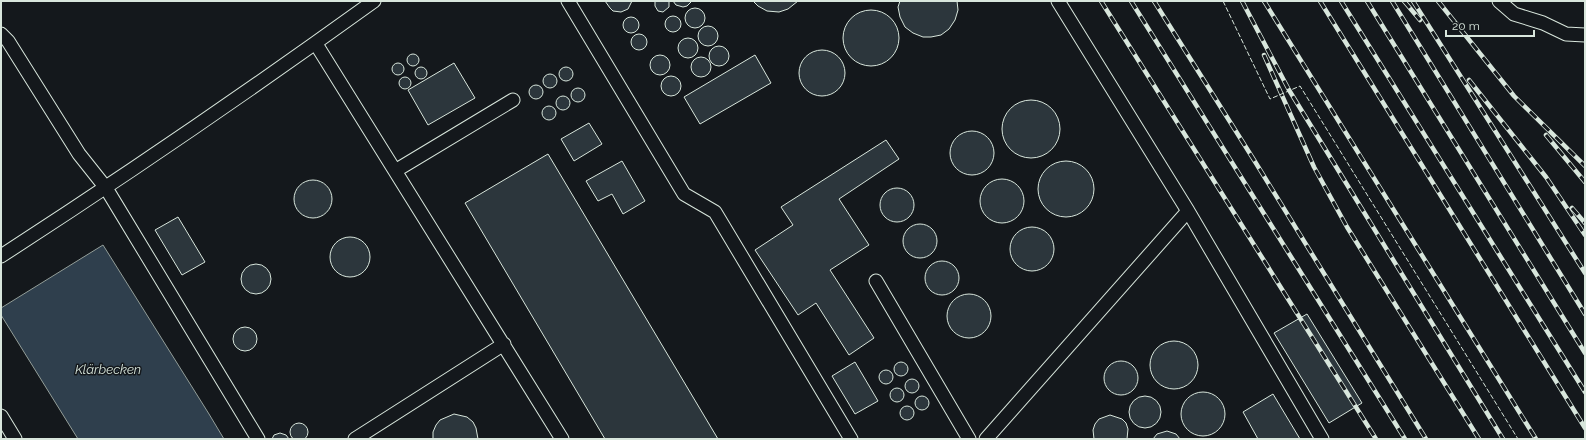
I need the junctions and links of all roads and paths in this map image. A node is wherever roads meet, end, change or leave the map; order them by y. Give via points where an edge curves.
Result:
1 (374, 1) edge
2 (568, 1) edge
3 (1058, 1) edge
4 (1499, 1) edge
5 (1, 34) edge
6 (1585, 35) edge
7 (316, 44) junction
8 (513, 100) dead end
9 (395, 171) junction
10 (106, 188) junction
11 (1188, 211) junction
12 (1, 256) edge
13 (876, 281) dead end
14 (504, 344) junction
15 (1, 416) edge
16 (15, 439) edge
17 (258, 439) edge
18 (355, 439) edge
19 (562, 439) edge
20 (851, 439) edge
21 (969, 439) edge
22 (986, 439) edge
23 (1322, 439) edge

1 - 7 lane
2 - 20 lane via 684,194 715,212
3 - 11 lane
4 - 6 lane via 1514,14 1543,23 1566,34
5 - 10 lane via 8,41 79,154
7 - 9 lane
7 - 10 lane
8 - 9 lane
9 - 14 lane
10 - 12 lane
10 - 17 lane
11 - 22 lane
11 - 23 lane
13 - 21 lane
14 - 18 lane
14 - 19 lane
15 - 16 lane

